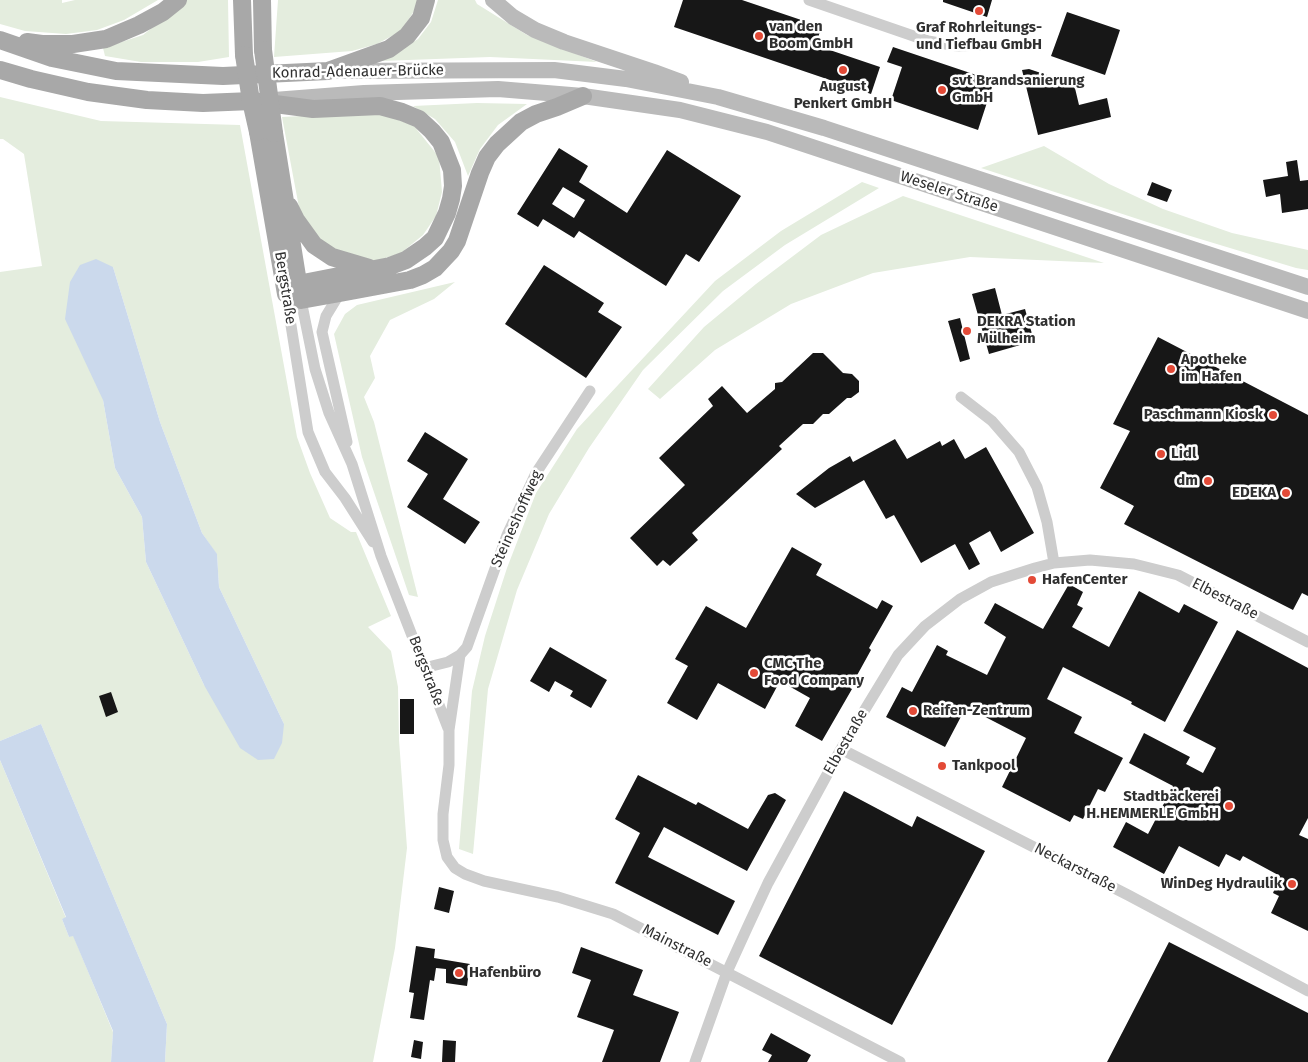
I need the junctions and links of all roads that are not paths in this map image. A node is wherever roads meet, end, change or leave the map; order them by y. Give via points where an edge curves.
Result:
1 (178, 0) edge
2 (242, 0) edge
3 (262, 0) edge
4 (426, 0) edge
5 (492, 0) edge
6 (502, 0) edge
7 (809, 0) edge
8 (513, 17) junction
9 (0, 36) edge
10 (0, 40) edge
11 (982, 45) dead end
12 (0, 70) edge
13 (328, 71) junction
14 (583, 96) junction
15 (718, 97) junction
16 (252, 102) junction
17 (266, 133) junction
18 (284, 194) junction
19 (372, 268) junction
20 (1308, 287) edge
21 (295, 293) junction
22 (340, 293) junction
23 (1308, 311) edge
24 (590, 391) dead end
25 (961, 397) dead end
26 (352, 464) junction
27 (381, 556) junction
28 (1054, 564) junction
29 (1308, 642) edge
30 (460, 655) junction
31 (424, 668) junction
32 (449, 730) junction
33 (841, 749) junction
34 (447, 857) joint
35 (727, 972) junction
36 (1308, 991) edge
37 (695, 1062) edge
38 (900, 1062) edge

1 - 9 main road via 139,26 106,40 42,44
2 - 17 main road, Bergstraße, bridge via 244,55 251,101
3 - 17 main road, Bergstraße, bridge
4 - 13 main road via 421,18 407,36 389,49
5 - 8 main road
6 - 8 main road
7 - 11 street via 928,41 957,46
8 - 15 main road via 564,42
10 - 13 main road, Konrad-Adenauer-Brücke via 52,58 116,71 223,76
12 - 16 main road, Konrad-Adenauer-Brücke via 88,92 147,100
13 - 15 main road, Konrad-Adenauer-Brücke via 554,70 626,79
14 - 16 main road, Konrad-Adenauer-Brücke via 454,89
14 - 22 main road via 521,122 497,144 480,173 457,241 435,268 410,280
14 - 23 main road, Weseler Straße via 680,110 767,132
15 - 20 main road, Weseler Straße via 824,128
16 - 19 main road via 313,109 380,106 419,119 441,142 452,170 453,186 441,226 425,247 406,260
17 - 18 main road, Bergstraße
17 - 21 main road, Bergstraße
18 - 19 main road via 296,220 314,245 332,258
18 - 21 main road, Bergstraße
19 - 21 main road
21 - 22 main road
21 - 26 street, Bergstraße via 329,413
21 - 27 street, Bergstraße via 308,432 325,472
22 - 26 street via 326,316 322,332
24 - 30 street, Steineshoffweg via 536,473 507,534 469,642
25 - 28 street via 992,421 1020,452 1037,487
26 - 27 street, Bergstraße
27 - 31 street, Bergstraße
28 - 29 street, Elbestraße via 1090,560 1117,562 1178,575
28 - 33 street, Elbestraße via 991,582 960,599 925,626 898,655
30 - 31 street via 448,662
30 - 32 street, Steineshoffweg
31 - 32 street, Bergstraße
32 - 34 street, Steineshoffweg via 443,814
33 - 35 street, Elbestraße via 766,888
33 - 36 street, Neckarstraße
34 - 35 street, Mainstraße via 455,868 484,881 558,897 613,914
35 - 37 street, Elbestraße
35 - 38 street, Mainstraße

